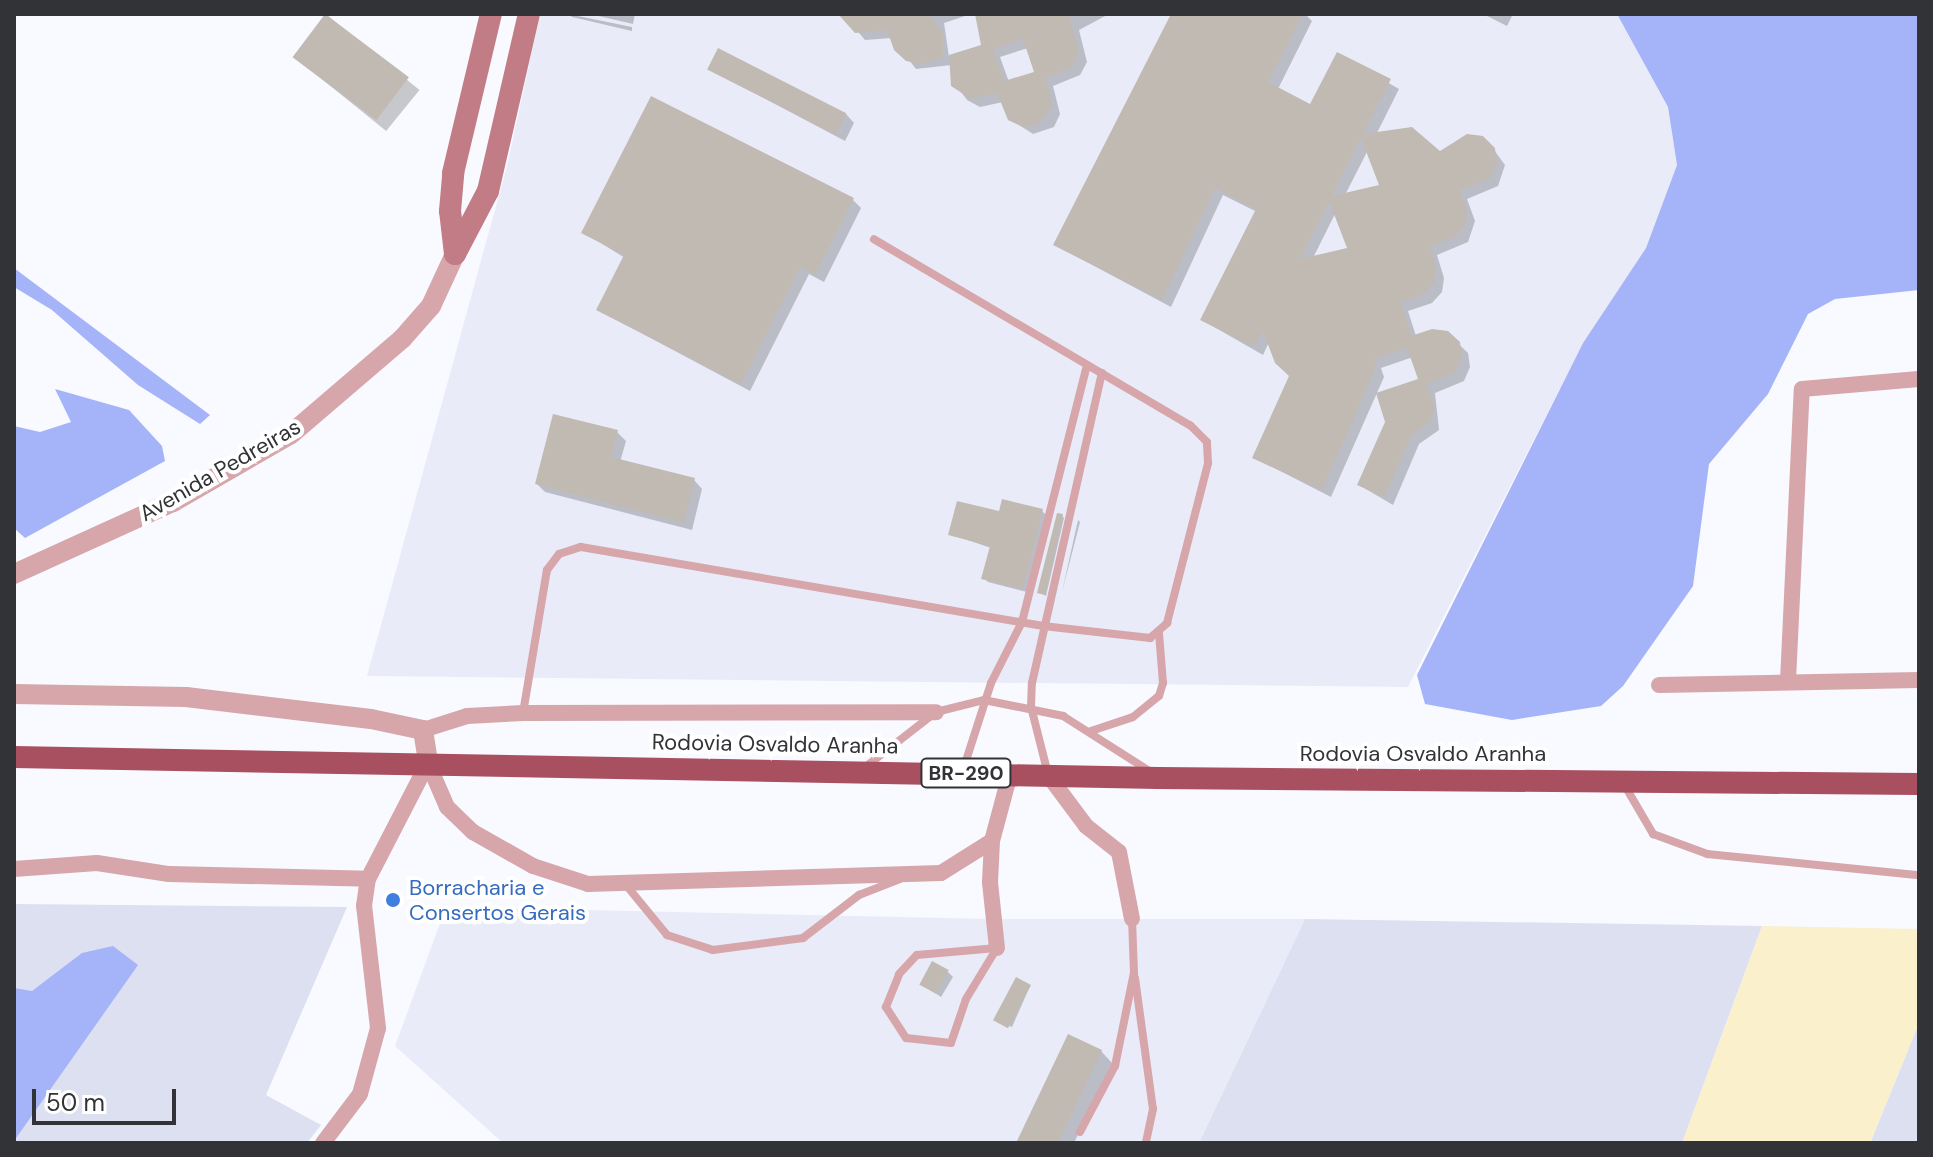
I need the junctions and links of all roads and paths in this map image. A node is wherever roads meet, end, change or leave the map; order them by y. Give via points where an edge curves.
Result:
1 (491, 14) edge
2 (529, 14) edge
3 (473, 90) junction
4 (510, 96) junction
5 (874, 239) dead end
6 (455, 254) junction
7 (1087, 365) junction
8 (1102, 373) junction
9 (1919, 379) edge
10 (14, 574) edge
11 (1022, 622) junction
12 (1043, 626) junction
13 (1159, 633) junction
14 (1919, 680) edge
15 (1788, 681) junction
16 (1659, 685) dead end
17 (14, 694) edge
18 (984, 700) junction
19 (1031, 707) junction
20 (936, 712) junction
21 (523, 713) junction
22 (423, 730) junction
23 (1091, 731) junction
24 (14, 757) edge
25 (428, 763) junction
26 (860, 771) junction
27 (962, 773) junction
28 (1010, 774) junction
29 (1048, 775) junction
30 (1158, 778) junction
31 (1623, 782) junction
32 (1919, 784) edge
33 (992, 841) junction
34 (14, 869) edge
35 (1919, 875) edge
36 (905, 877) junction
37 (368, 879) junction
38 (625, 883) junction
39 (1132, 919) joint
40 (997, 948) junction
41 (1134, 973) junction
42 (1080, 1132) dead end
43 (323, 1143) edge
44 (1146, 1143) edge

1 - 3 main road
2 - 4 main road, Avenida Pedreiras
3 - 4 main road
3 - 6 main road via 453,173
4 - 6 main road, Avenida Pedreiras via 488,191
5 - 7 lane
6 - 10 street, Avenida Pedreiras via 431,306 402,339 291,434 173,502
7 - 8 lane
7 - 11 lane
8 - 12 lane
8 - 13 lane via 1191,426 1207,442 1204,478 1167,623
9 - 15 street via 1802,389
11 - 12 lane
11 - 18 lane
11 - 21 lane via 581,547 559,554 547,570
12 - 13 lane via 1150,638
12 - 19 lane
13 - 23 lane via 1159,696 1133,717
14 - 15 street
15 - 16 street
17 - 22 street via 186,697
18 - 19 lane
18 - 20 lane
18 - 27 lane
19 - 23 lane
19 - 29 lane
20 - 21 street
20 - 26 lane
21 - 22 street via 467,716
22 - 25 street
23 - 30 lane
24 - 25 highway, Rodovia Osvaldo Aranha / BR-290
25 - 26 highway, Rodovia Osvaldo Aranha / BR-290
25 - 37 street
25 - 38 street via 447,807 473,832 533,866 588,884
26 - 27 highway, Rodovia Osvaldo Aranha / BR-290
27 - 28 highway, Rodovia Osvaldo Aranha / BR-290
28 - 29 highway, Rodovia Osvaldo Aranha / BR-290
28 - 33 street
29 - 30 highway, Rodovia Osvaldo Aranha / BR-290
29 - 39 street via 1086,826 1119,852
30 - 31 highway, Rodovia Osvaldo Aranha / BR-290
31 - 32 highway, Rodovia Osvaldo Aranha / BR-290
31 - 35 lane via 1653,834 1707,854
33 - 36 street via 941,873
33 - 40 street
34 - 37 street via 97,863 169,874
36 - 38 street
36 - 38 lane via 859,895 803,938 713,950 667,935
37 - 43 street via 364,906 377,991 377,1039 360,1094
39 - 41 lane
40 - 40 lane via 966,999 951,1043 906,1038 886,1007 899,974 917,955
41 - 42 lane via 1115,1066
41 - 44 lane via 1153,1109

